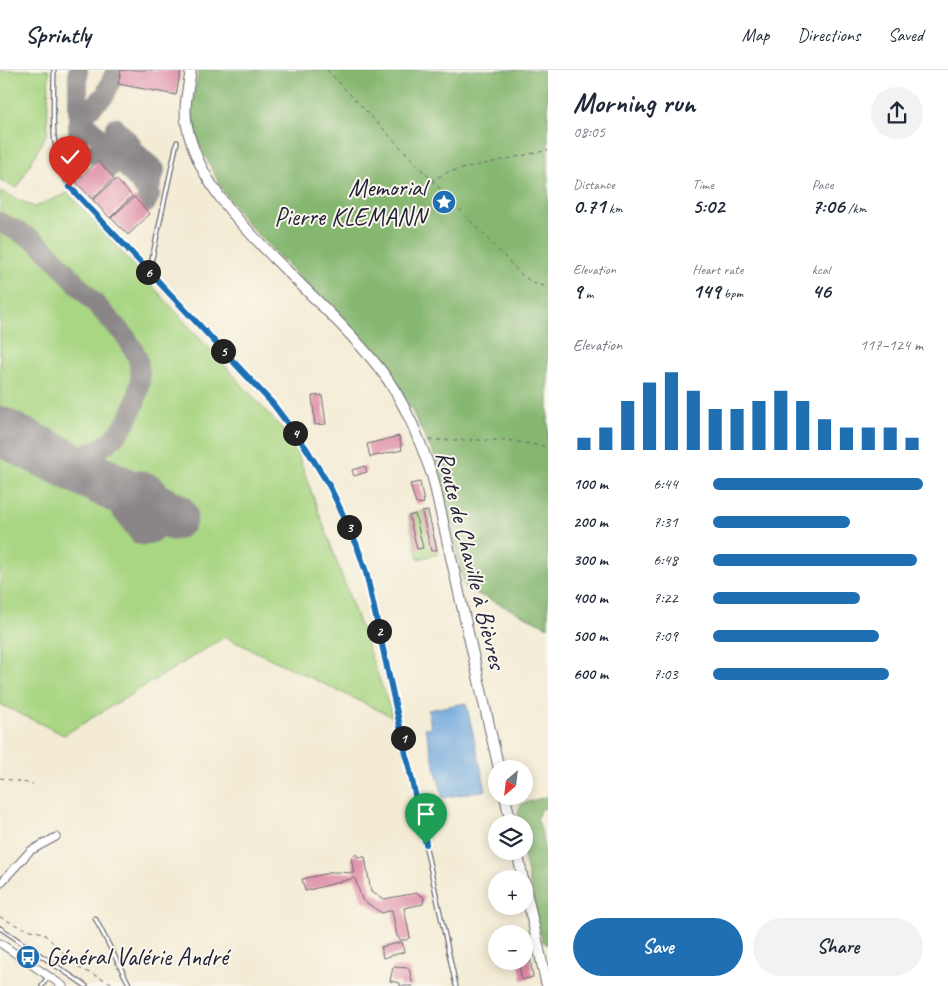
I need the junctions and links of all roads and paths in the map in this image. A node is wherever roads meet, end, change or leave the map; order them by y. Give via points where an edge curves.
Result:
1 (54, 70) edge
2 (191, 70) edge
3 (327, 70) edge
4 (177, 142) dead end
5 (548, 150) edge
6 (431, 181) junction
7 (149, 273) junction
8 (548, 287) edge
9 (420, 443) junction
10 (548, 447) edge
11 (497, 760) edge
12 (0, 778) edge
13 (32, 784) dead end
14 (56, 837) dead end
15 (0, 884) edge
16 (532, 915) edge
17 (0, 917) edge
18 (95, 918) dead end
19 (0, 928) edge
20 (0, 943) edge
21 (545, 964) edge
22 (48, 976) junction
23 (42, 986) edge
24 (63, 986) edge
25 (86, 986) edge
26 (118, 986) edge
27 (130, 986) edge
28 (456, 986) edge
29 (547, 986) edge

1 - 7 lane via 54,135 63,177
2 - 9 main road, Route de Chaville à Bièvres via 186,114 191,140 210,183 229,211 380,368 400,400
3 - 6 path
4 - 7 lane
5 - 6 path via 448,172
6 - 8 path via 522,275 533,283
7 - 28 lane via 273,404 330,487 356,543 366,572
9 - 10 path via 475,439
9 - 11 main road, Route de Chaville à Bièvres via 433,478
12 - 13 path
14 - 15 street via 30,851
16 - 21 main road
17 - 26 path via 43,933 79,968
18 - 27 lane
19 - 25 lane
20 - 22 street
21 - 29 main road
22 - 23 lane
22 - 24 street

